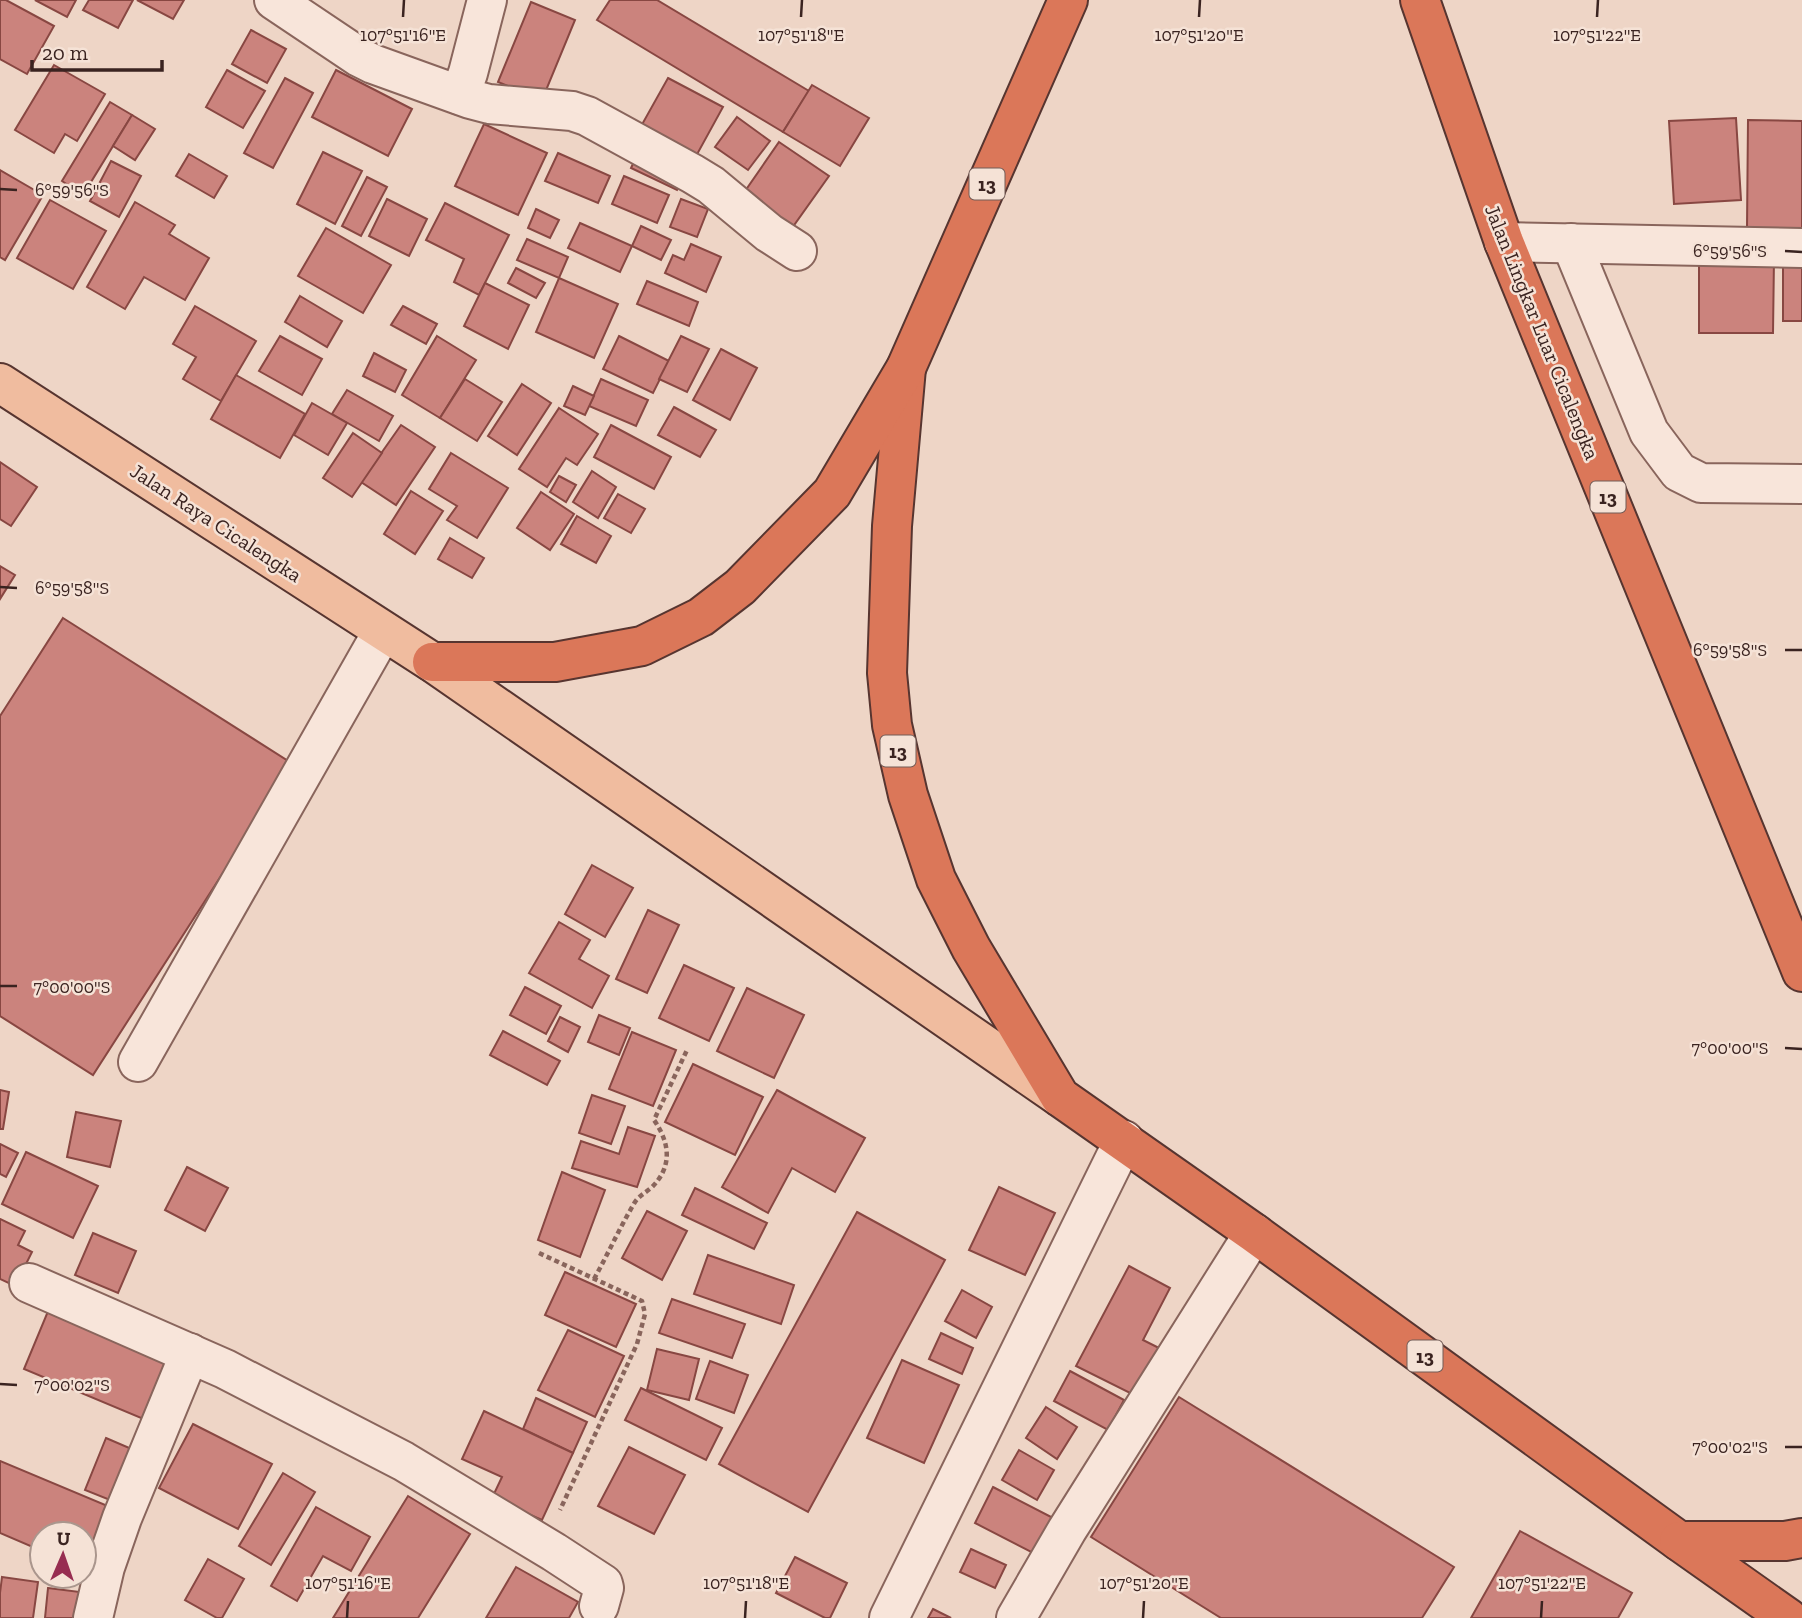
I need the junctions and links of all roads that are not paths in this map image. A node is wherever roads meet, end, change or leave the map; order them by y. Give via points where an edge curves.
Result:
1 (274, 0) edge
2 (487, 0) edge
3 (1068, 0) edge
4 (1419, 6) edge
5 (460, 95) junction
6 (1504, 242) junction
7 (1571, 243) junction
8 (1802, 248) edge
9 (797, 251) dead end
10 (906, 368) junction
11 (0, 383) edge
12 (1802, 484) edge
13 (383, 631) junction
14 (432, 662) junction
15 (1802, 972) edge
16 (138, 1062) dead end
17 (1060, 1097) junction
18 (1124, 1140) junction
19 (1254, 1233) junction
20 (29, 1283) dead end
21 (190, 1353) junction
22 (1802, 1538) edge
23 (1679, 1541) junction
24 (604, 1614) edge
25 (93, 1618) edge
26 (890, 1618) edge
27 (1016, 1618) edge
28 (1788, 1618) edge

1 - 5 street via 359,57
2 - 5 street
3 - 10 highway, 13
4 - 6 highway, Jalan Lingkar Luar Cicalengka / 13
5 - 9 street via 489,104 587,116 711,185
6 - 7 street
6 - 15 highway, Jalan Lingkar Luar Cicalengka / 13
7 - 8 street
7 - 12 street via 1649,432 1679,472 1700,483
10 - 14 highway via 832,494 740,587 701,617 642,646 555,662
10 - 17 highway, 13 via 892,526 887,673 892,725 908,795 936,879 971,948
11 - 13 main road, Jalan Raya Cicalengka
13 - 14 main road, Jalan Raya Cicalengka
13 - 16 street
14 - 17 main road, Jalan Raya Cicalengka
17 - 18 highway, 13
18 - 19 highway, 13
18 - 26 street
19 - 23 highway, 13
19 - 27 street
20 - 21 street
21 - 24 street via 403,1461 544,1545 603,1584
21 - 25 street via 122,1518
22 - 23 highway via 1785,1542
23 - 28 highway, 13

